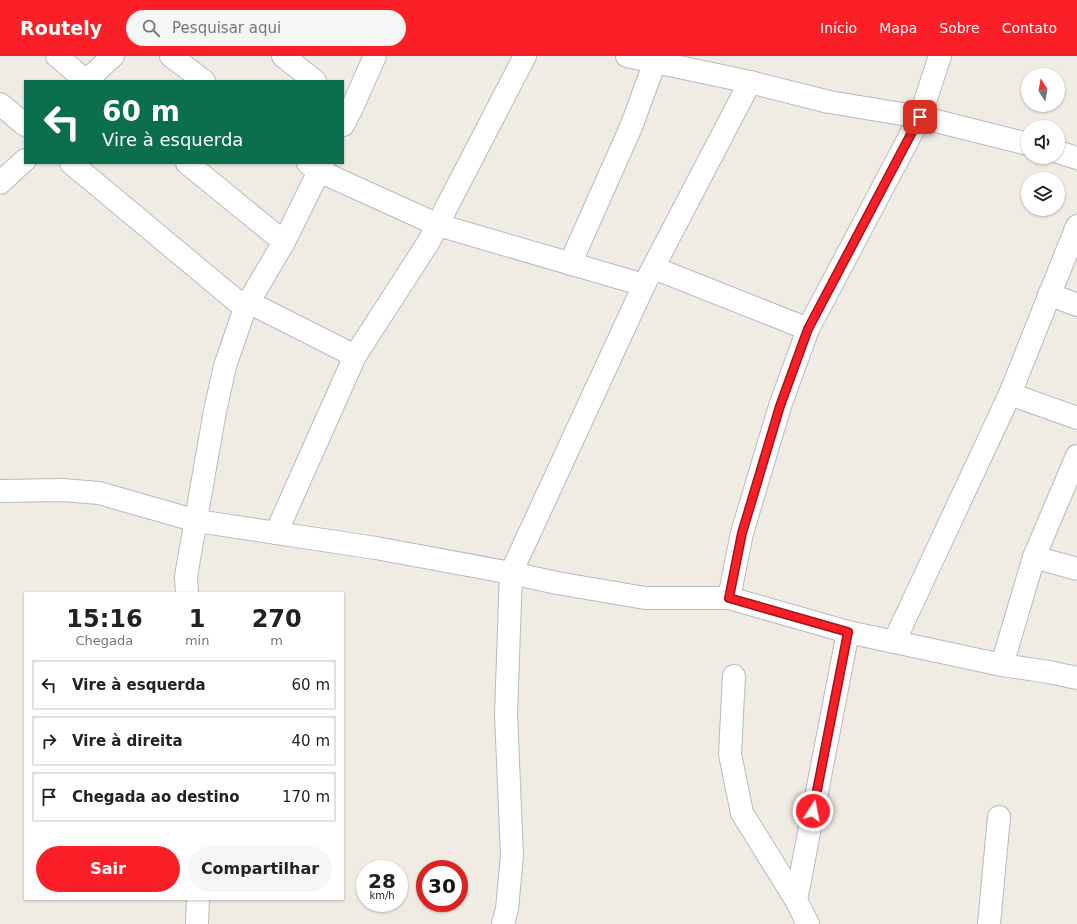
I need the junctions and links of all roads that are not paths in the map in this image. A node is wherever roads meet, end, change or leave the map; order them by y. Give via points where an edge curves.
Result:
1 (57, 56) edge
2 (113, 56) edge
3 (171, 56) edge
4 (283, 56) edge
5 (375, 56) edge
6 (525, 56) edge
7 (627, 56) edge
8 (940, 56) edge
9 (655, 62) junction
10 (85, 80) edge
11 (87, 80) edge
12 (203, 80) edge
13 (314, 80) edge
14 (750, 82) junction
15 (0, 104) edge
16 (346, 113) edge
17 (920, 117) junction
18 (24, 124) edge
19 (1021, 142) edge
20 (1065, 154) edge
21 (1077, 158) edge
22 (24, 161) edge
23 (72, 164) edge
24 (188, 164) edge
25 (317, 166) edge
26 (0, 183) edge
27 (438, 225) junction
28 (1077, 226) edge
29 (284, 242) junction
30 (570, 264) junction
31 (649, 276) junction
32 (1049, 294) junction
33 (247, 305) junction
34 (1077, 305) edge
35 (808, 329) junction
36 (355, 356) junction
37 (1010, 394) junction
38 (1077, 418) edge
39 (1077, 456) edge
40 (0, 491) edge
41 (197, 520) junction
42 (276, 533) junction
43 (1034, 557) junction
44 (1077, 569) edge
45 (511, 573) junction
46 (187, 592) edge
47 (729, 598) junction
48 (848, 632) junction
49 (894, 642) junction
50 (1002, 665) junction
51 (734, 676) dead end
52 (1077, 678) edge
53 (999, 817) dead end
54 (198, 900) edge
55 (796, 900) junction
56 (198, 924) edge
57 (503, 924) edge
58 (808, 924) edge
59 (989, 924) edge

1 - 10 street
2 - 11 street
3 - 12 street
4 - 13 street
5 - 16 street
6 - 27 street
7 - 9 street
8 - 17 street
9 - 14 street
9 - 30 street via 631,127
14 - 17 street via 829,102
14 - 31 street
15 - 18 street
17 - 19 street
17 - 35 street
20 - 21 street
22 - 26 street
23 - 33 street
24 - 29 street
25 - 27 street
25 - 29 street
27 - 30 street
27 - 36 street
28 - 32 street
29 - 33 street
30 - 31 street via 599,271
31 - 35 street
31 - 45 street
32 - 34 street
32 - 37 street
33 - 36 street
33 - 41 street via 225,366
35 - 47 street via 780,406 742,533
36 - 42 street
37 - 38 street
37 - 49 street
39 - 43 street
40 - 41 street via 62,490 99,493
41 - 42 street
41 - 46 street via 186,576
42 - 45 street
43 - 44 street
43 - 50 street
45 - 47 street via 644,598
45 - 57 street via 506,714 512,856 508,902
47 - 48 street
48 - 49 street
48 - 55 street
49 - 50 street
50 - 52 street
51 - 55 street via 730,754 742,814
53 - 59 street
54 - 56 street
55 - 58 street

